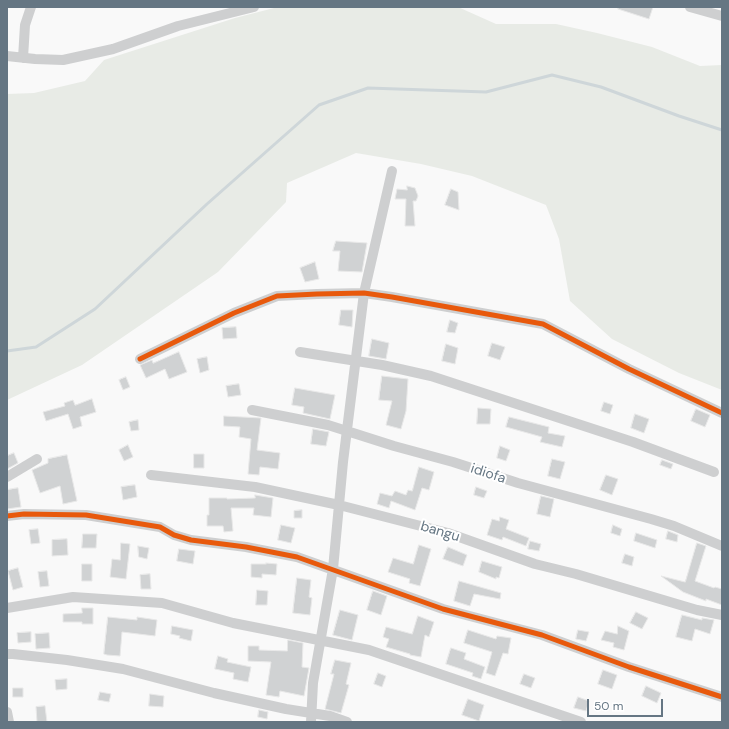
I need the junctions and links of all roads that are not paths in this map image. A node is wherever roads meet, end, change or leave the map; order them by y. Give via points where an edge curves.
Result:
1 (30, 7) edge
2 (254, 7) edge
3 (690, 7) edge
4 (722, 16) edge
5 (7, 56) edge
6 (23, 58) junction
7 (392, 171) dead end
8 (364, 293) junction
9 (300, 352) dead end
10 (140, 359) dead end
11 (356, 361) junction
12 (252, 410) dead end
13 (722, 413) edge
14 (347, 431) junction
15 (37, 459) dead end
16 (714, 472) dead end
17 (151, 475) dead end
18 (7, 477) edge
19 (339, 505) junction
20 (7, 516) edge
21 (722, 546) edge
22 (332, 569) junction
23 (7, 608) edge
24 (722, 616) edge
25 (321, 641) junction
26 (7, 654) edge
27 (722, 697) edge
28 (7, 712) edge
29 (311, 718) edge
30 (9, 722) edge
31 (347, 722) edge
32 (581, 722) edge

1 - 6 street via 25,25
2 - 6 street via 178,26 113,49 63,60
3 - 4 street
5 - 6 street
7 - 8 street
8 - 10 street via 277,296 234,313
8 - 11 street
8 - 13 street via 543,324 629,369
9 - 11 street
11 - 14 street
11 - 16 street via 458,384 634,442
12 - 14 street, idiofa
14 - 19 street
14 - 21 street, idiofa via 518,483 651,519
15 - 18 street
17 - 19 street, bangu via 255,487
19 - 22 street
19 - 24 street, bangu via 448,533 535,564
20 - 22 street via 86,515 154,526 191,540 290,556
22 - 25 street
22 - 27 street via 443,609 542,635 628,667
23 - 25 street via 73,597 162,603 234,623
25 - 29 street via 313,683
25 - 32 street via 369,650
26 - 29 street via 123,669
28 - 30 street
29 - 31 street via 330,716

